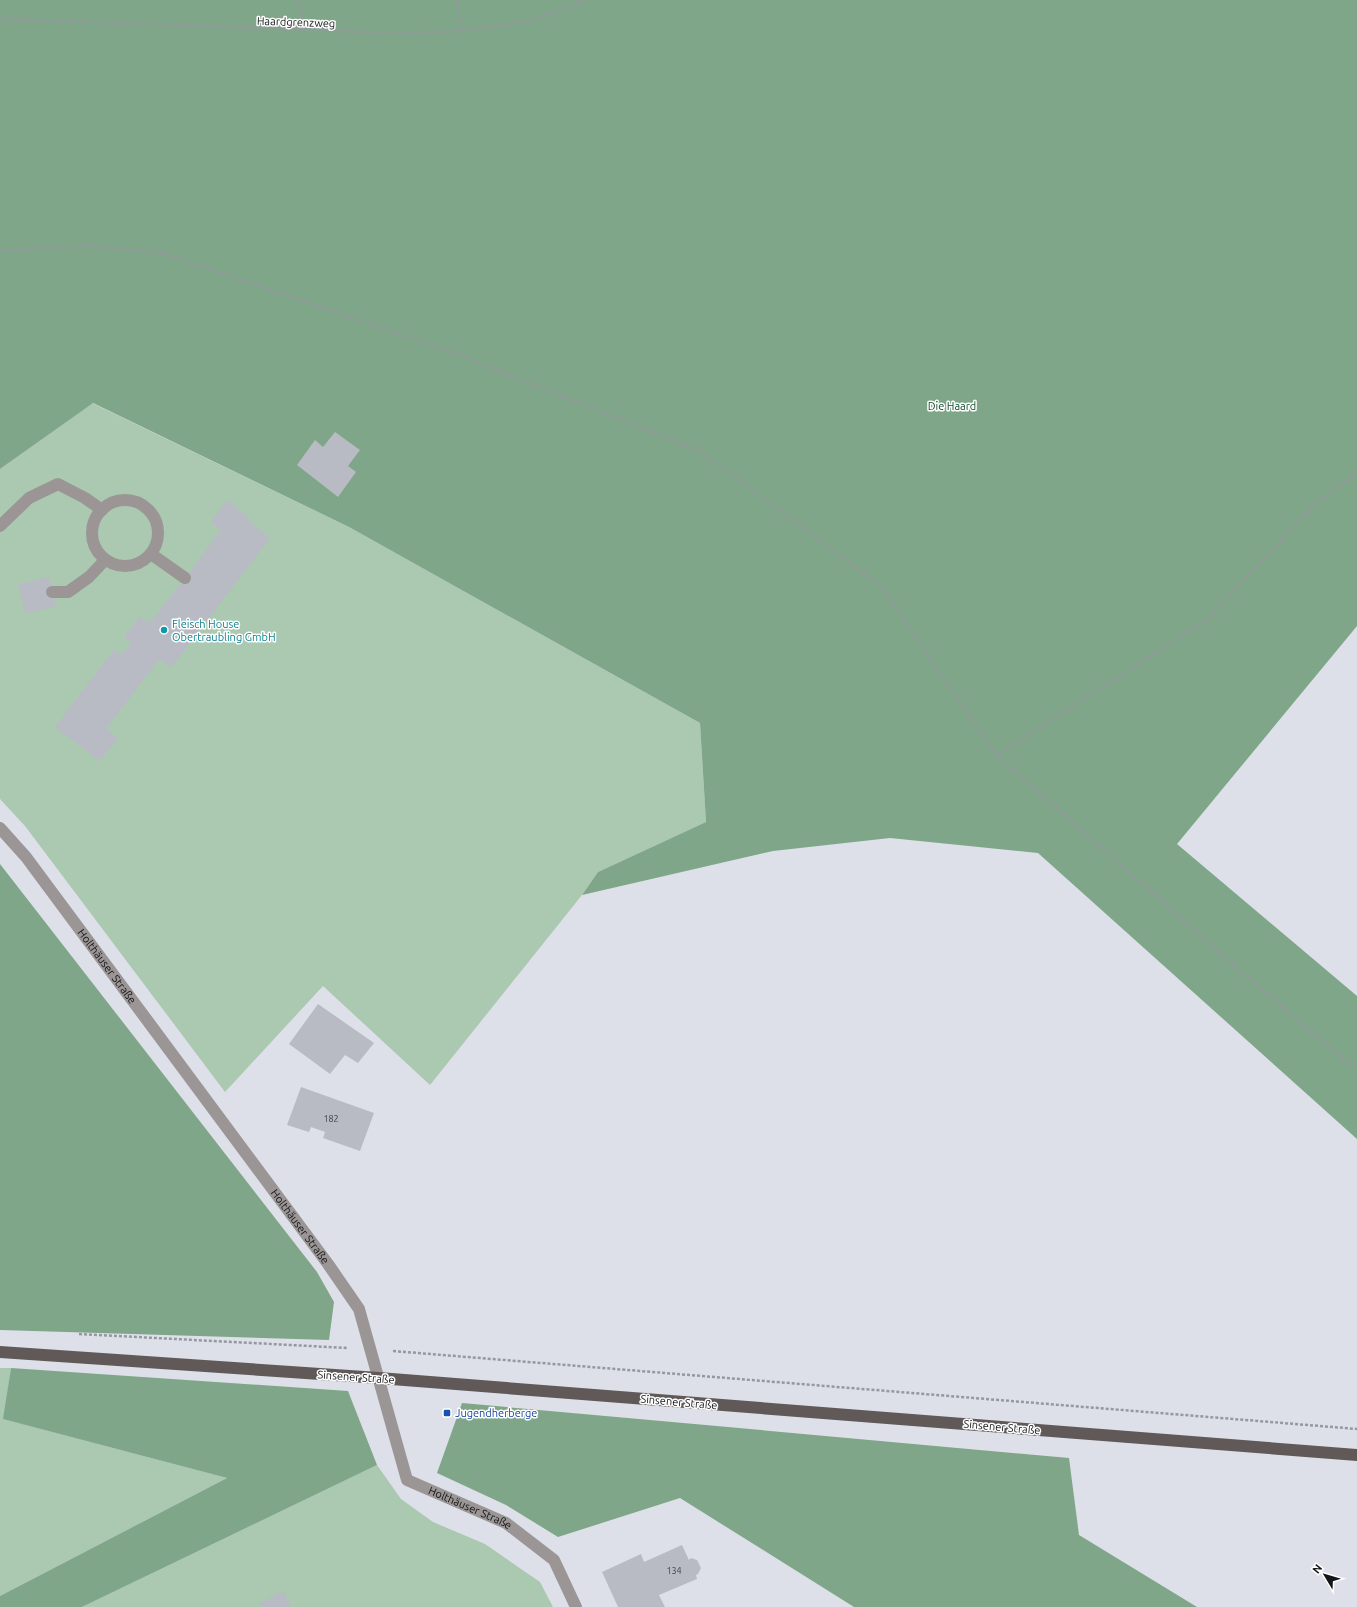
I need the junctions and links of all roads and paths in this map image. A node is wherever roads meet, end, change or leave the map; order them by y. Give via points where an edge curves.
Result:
1 (297, 0) edge
2 (457, 0) edge
3 (586, 0) edge
4 (0, 19) edge
5 (306, 30) junction
6 (461, 31) junction
7 (0, 251) edge
8 (1357, 471) edge
9 (102, 510) junction
10 (0, 526) edge
11 (151, 554) junction
12 (106, 560) junction
13 (185, 578) dead end
14 (52, 592) dead end
15 (996, 755) junction
16 (0, 828) edge
17 (1357, 1069) edge
18 (71, 1333) dead end
19 (370, 1350) junction
20 (0, 1352) edge
21 (379, 1378) junction
22 (1357, 1429) edge
23 (1357, 1455) edge
24 (576, 1607) edge

1 - 5 path
2 - 6 path
3 - 6 path, Haardgrenzweg via 530,22
4 - 5 path, Haardgrenzweg
5 - 6 path, Haardgrenzweg via 396,33
7 - 15 path via 88,245 166,254 457,354 700,451 882,587
8 - 15 path via 1310,510 1205,621
9 - 10 street via 58,484 30,498
9 - 11 street via 121,500 136,502 150,511 158,529 158,540
9 - 12 street via 92,530 98,552
11 - 12 street via 138,564 127,566 116,565
11 - 13 street
12 - 14 street via 89,577 68,592
15 - 17 path via 1300,1023
16 - 19 street, Holthäuser Straße via 26,857 328,1264 359,1309
18 - 19 path
19 - 21 street, Holthäuser Straße
19 - 22 path
20 - 21 main road, Sinsener Straße
21 - 23 main road, Sinsener Straße
21 - 24 street, Holthäuser Straße via 407,1480 506,1523 554,1560

